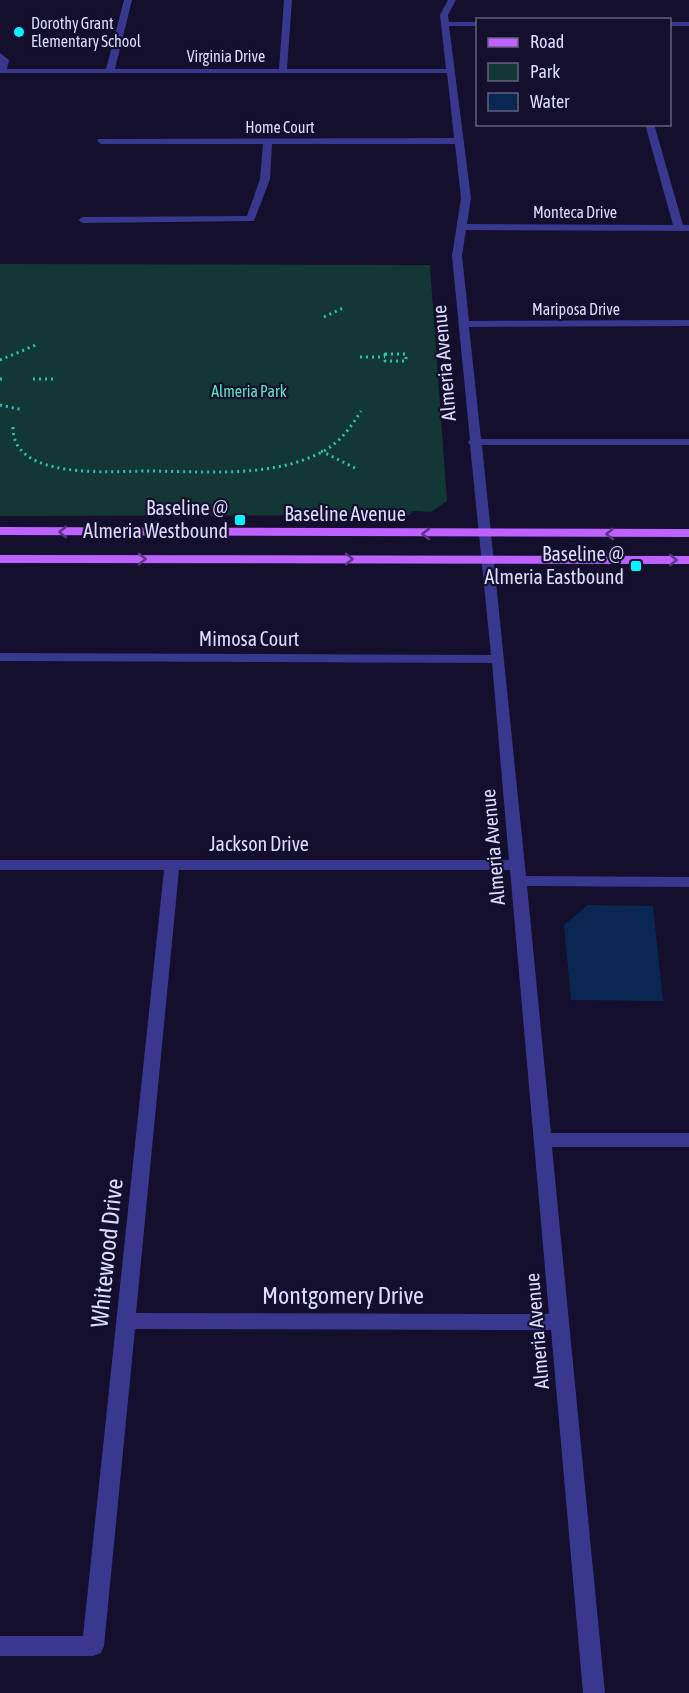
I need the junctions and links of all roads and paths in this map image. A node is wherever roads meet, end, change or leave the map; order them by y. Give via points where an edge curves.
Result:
1 (128, 0) edge
2 (288, 0) edge
3 (452, 0) edge
4 (445, 24) junction
5 (476, 24) edge
6 (671, 24) edge
7 (689, 24) edge
8 (0, 55) edge
9 (110, 70) junction
10 (1, 71) edge
11 (283, 71) junction
12 (452, 71) junction
13 (650, 126) edge
14 (101, 141) dead end
15 (459, 141) junction
16 (268, 142) junction
17 (83, 220) dead end
18 (460, 227) junction
19 (684, 228) edge
20 (343, 308) dead end
21 (324, 317) dead end
22 (689, 323) edge
23 (463, 324) junction
24 (36, 345) dead end
25 (360, 357) dead end
26 (385, 357) junction
27 (0, 360) edge
28 (33, 379) dead end
29 (55, 379) dead end
30 (0, 405) edge
31 (23, 410) dead end
32 (361, 411) dead end
33 (13, 427) dead end
34 (474, 442) junction
35 (689, 442) edge
36 (320, 451) junction
37 (355, 468) dead end
38 (0, 531) edge
39 (689, 533) edge
40 (485, 534) junction
41 (0, 559) edge
42 (489, 560) junction
43 (689, 560) edge
44 (0, 657) edge
45 (498, 659) junction
46 (0, 865) edge
47 (172, 865) junction
48 (518, 873) junction
49 (689, 882) edge
50 (542, 1140) junction
51 (689, 1140) edge
52 (126, 1321) junction
53 (559, 1322) junction
54 (0, 1646) edge
55 (594, 1693) edge

1 - 9 street
2 - 11 street
3 - 4 street, Almeria Avenue via 446,9
4 - 5 street
4 - 12 street, Almeria Avenue
6 - 7 street
8 - 10 street via 5,60
9 - 10 street, Virginia Drive
9 - 11 street, Virginia Drive
11 - 12 street, Virginia Drive
12 - 15 street, Almeria Avenue
13 - 19 street
14 - 16 street, Home Court
15 - 16 street, Home Court
15 - 18 street, Almeria Avenue via 466,198
16 - 17 street via 265,179 251,219
18 - 19 street, Monteca Drive
18 - 23 street, Almeria Avenue via 457,256
20 - 21 path
22 - 23 street, Mariposa Drive
23 - 34 street, Almeria Avenue
24 - 27 path
25 - 26 path
26 - 26 path via 406,354 406,361 385,361
28 - 29 path
30 - 31 path
32 - 36 path via 342,438
33 - 36 path via 12,437 22,451 59,468 183,472 258,469
34 - 35 street
34 - 40 street, Almeria Avenue
36 - 37 path
40 -> 38 main road, Baseline Avenue
39 -> 40 main road, Baseline Avenue
40 - 42 street, Almeria Avenue
41 -> 42 main road
42 -> 43 main road
42 - 45 street, Almeria Avenue
44 - 45 street, Mimosa Court
45 - 48 street, Almeria Avenue
46 - 47 street, Jackson Drive
47 - 48 street, Jackson Drive
47 - 52 street, Whitewood Drive
48 - 49 street, Jackson Drive
48 - 50 street, Almeria Avenue
50 - 51 street
50 - 53 street, Almeria Avenue
52 - 53 street, Montgomery Drive
52 - 54 street, Whitewood Drive via 93,1646
53 - 55 street, Almeria Avenue

